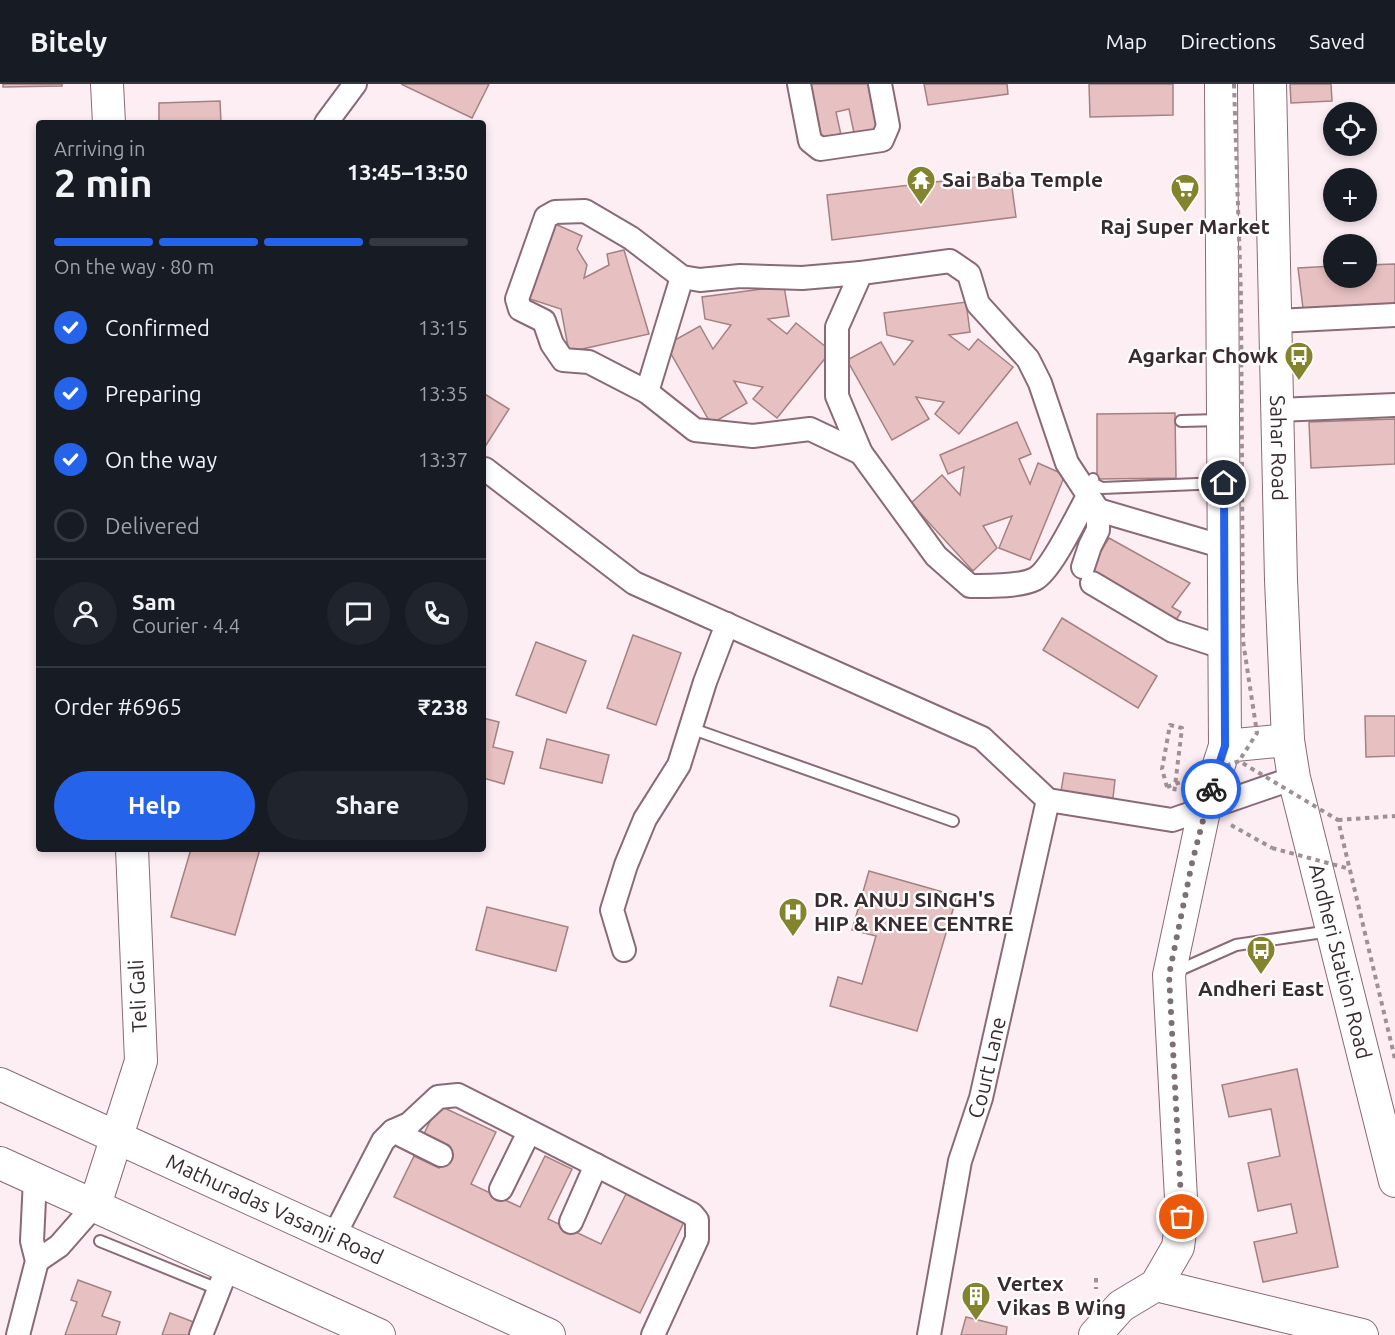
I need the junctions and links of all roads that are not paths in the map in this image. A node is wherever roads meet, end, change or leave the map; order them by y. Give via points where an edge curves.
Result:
1 (107, 84) edge
2 (355, 84) edge
3 (799, 84) edge
4 (880, 84) edge
5 (1221, 84) edge
6 (1270, 84) edge
7 (109, 120) edge
8 (329, 120) edge
9 (861, 273) junction
10 (682, 277) junction
11 (1395, 315) edge
12 (1276, 321) junction
13 (647, 392) junction
14 (1395, 405) edge
15 (1278, 410) junction
16 (1224, 420) junction
17 (1180, 422) dead end
18 (861, 453) junction
19 (486, 470) edge
20 (1224, 483) junction
21 (1093, 495) junction
22 (1224, 547) junction
23 (727, 624) junction
24 (1226, 648) junction
25 (690, 728) junction
26 (1288, 740) junction
27 (1232, 753) junction
28 (1294, 778) junction
29 (1048, 800) junction
30 (1204, 811) junction
31 (953, 821) dead end
32 (132, 852) edge
33 (1332, 931) junction
34 (624, 950) dead end
35 (1169, 975) junction
36 (0, 1084) edge
37 (393, 1131) junction
38 (529, 1132) junction
39 (116, 1139) junction
40 (441, 1155) dead end
41 (0, 1163) edge
42 (596, 1165) junction
43 (36, 1179) junction
44 (1395, 1181) edge
45 (501, 1189) dead end
46 (95, 1205) junction
47 (571, 1222) dead end
48 (334, 1236) junction
49 (100, 1242) dead end
50 (37, 1261) junction
51 (223, 1277) junction
52 (1156, 1285) junction
53 (18, 1335) edge
54 (201, 1335) edge
55 (379, 1335) edge
56 (549, 1335) edge
57 (653, 1335) edge
58 (929, 1335) edge
59 (1095, 1335) edge
60 (1362, 1335) edge

1 - 7 main road
2 - 8 street
3 - 4 street via 810,141 820,149 882,140 888,126
5 - 16 main road
6 - 12 main road, Sahar Road
9 - 10 street via 802,278
9 - 18 street via 837,327 837,396
9 - 21 street via 950,261 969,274 978,304 1028,359 1040,383 1066,463
10 - 13 street
10 - 13 street via 631,238 585,211 555,212 546,217 517,299 520,309 544,321 552,345 563,360 589,362
11 - 12 street
12 - 15 main road, Sahar Road
13 - 18 street via 695,430 753,436 810,429
14 - 15 street
15 - 26 main road, Sahar Road
16 - 17 lane
16 - 20 main road
18 - 21 street via 936,556 970,586 1000,586 1036,579
19 - 23 street via 634,582
20 - 21 lane via 1102,488 1094,484
20 - 22 main road
21 - 22 street
21 - 24 street via 1098,530 1087,575 1173,631
22 - 24 main road
23 - 25 street
23 - 29 street via 982,738
24 - 27 main road
25 - 31 lane
25 - 34 street via 679,765 645,819 612,910
26 - 27 main road
26 - 28 main road, Andheri Station Road
27 - 30 main road
28 - 30 street
28 - 33 main road, Andheri Station Road
29 - 30 street via 1172,820
29 - 58 street, Court Lane via 981,1098 960,1161
30 - 35 main road
32 - 39 main road, Teli Gali via 141,1061
33 - 35 lane via 1236,945
33 - 44 main road, Andheri Station Road
35 - 52 main road via 1182,1217 1178,1247
36 - 39 main road, Mathuradas Vasanji Road
37 - 38 street via 409,1124 438,1097 452,1094
37 - 40 street
37 - 48 street via 383,1141
38 - 42 street
38 - 45 street
39 - 46 main road, Teli Gali
39 - 48 main road, Mathuradas Vasanji Road
41 - 43 main road
42 - 47 street
42 - 57 street via 697,1220 697,1239
43 - 46 main road
43 - 50 street via 33,1241
46 - 50 street via 59,1246
46 - 51 main road
48 - 56 main road, Mathuradas Vasanji Road
49 - 51 lane
50 - 53 street
51 - 54 street
51 - 55 main road
52 - 59 main road via 1121,1306
52 - 60 main road

